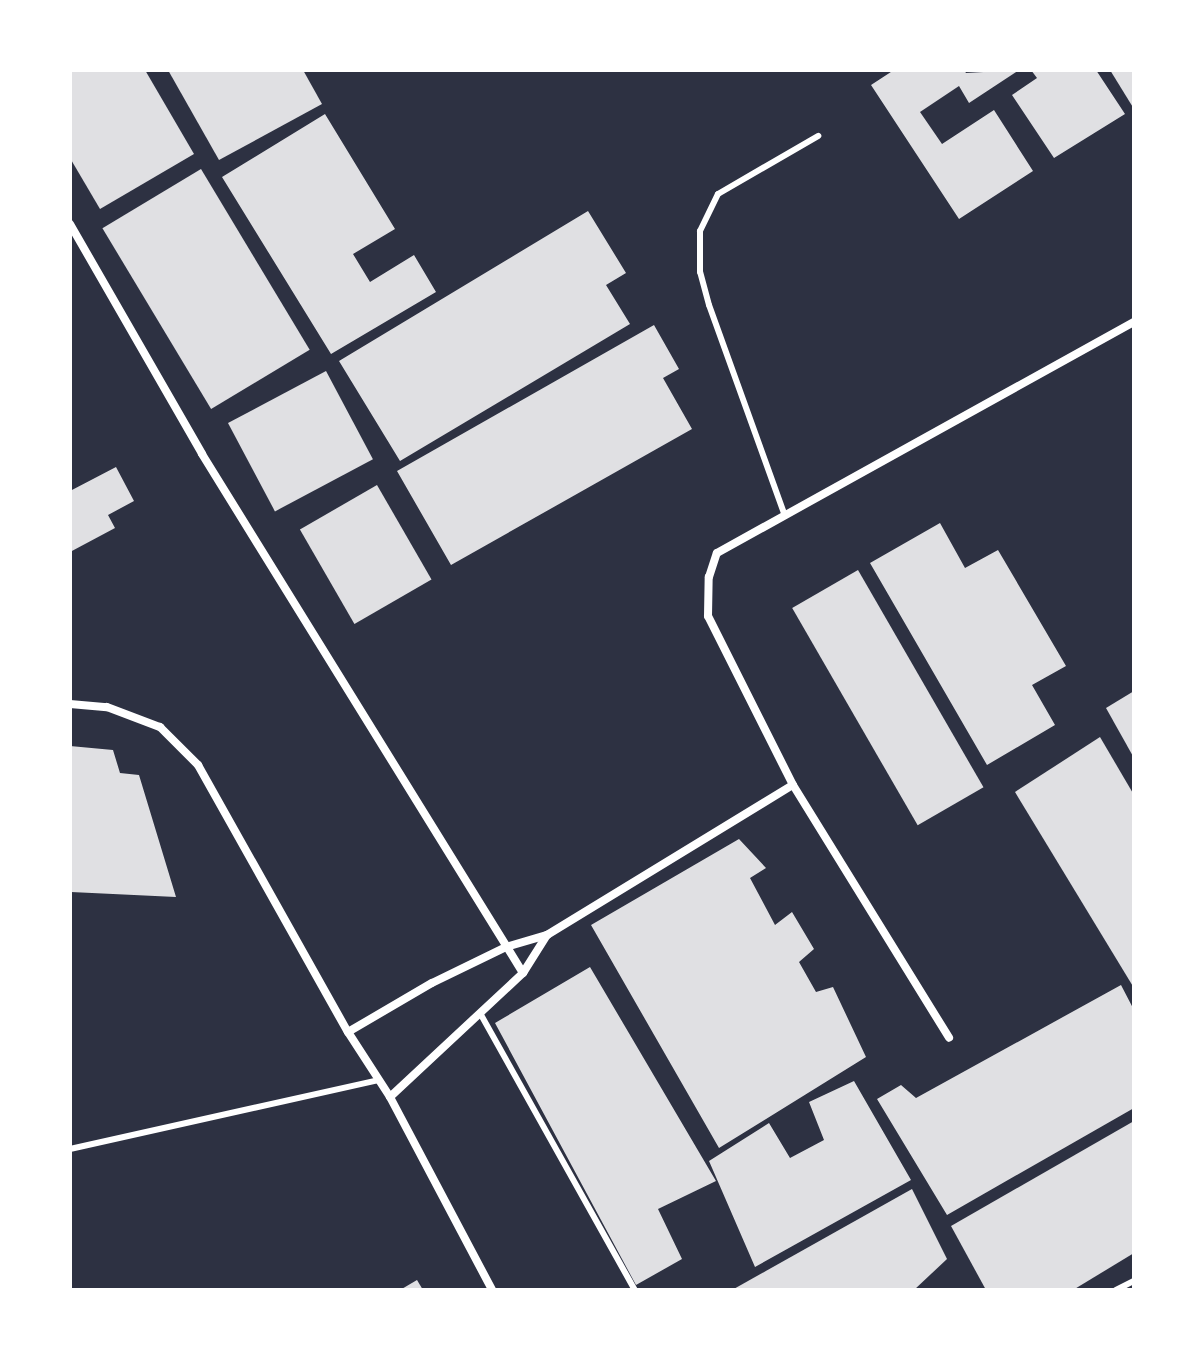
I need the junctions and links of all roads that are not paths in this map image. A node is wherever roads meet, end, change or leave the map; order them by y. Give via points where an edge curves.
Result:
1 (818, 136) dead end
2 (70, 224) edge
3 (1134, 322) edge
4 (785, 516) junction
5 (70, 704) edge
6 (793, 785) junction
7 (547, 935) junction
8 (506, 947) junction
9 (523, 973) junction
10 (480, 1013) junction
11 (348, 1032) junction
12 (949, 1038) dead end
13 (378, 1080) junction
14 (390, 1097) junction
15 (70, 1149) edge
16 (1134, 1281) edge
17 (492, 1290) edge
18 (635, 1290) edge
19 (1116, 1290) edge

1 - 4 lane via 718,194 700,231 700,272 709,305
2 - 8 street via 202,454
3 - 4 street
4 - 6 street via 717,553 709,577 708,616
5 - 11 street via 107,707 160,727 198,765
6 - 7 street
6 - 12 street
7 - 8 street
7 - 9 street
8 - 9 street
8 - 11 street
9 - 10 street
10 - 14 street
10 - 18 lane
11 - 13 street
13 - 14 street
13 - 15 lane
14 - 17 street
16 - 19 lane

